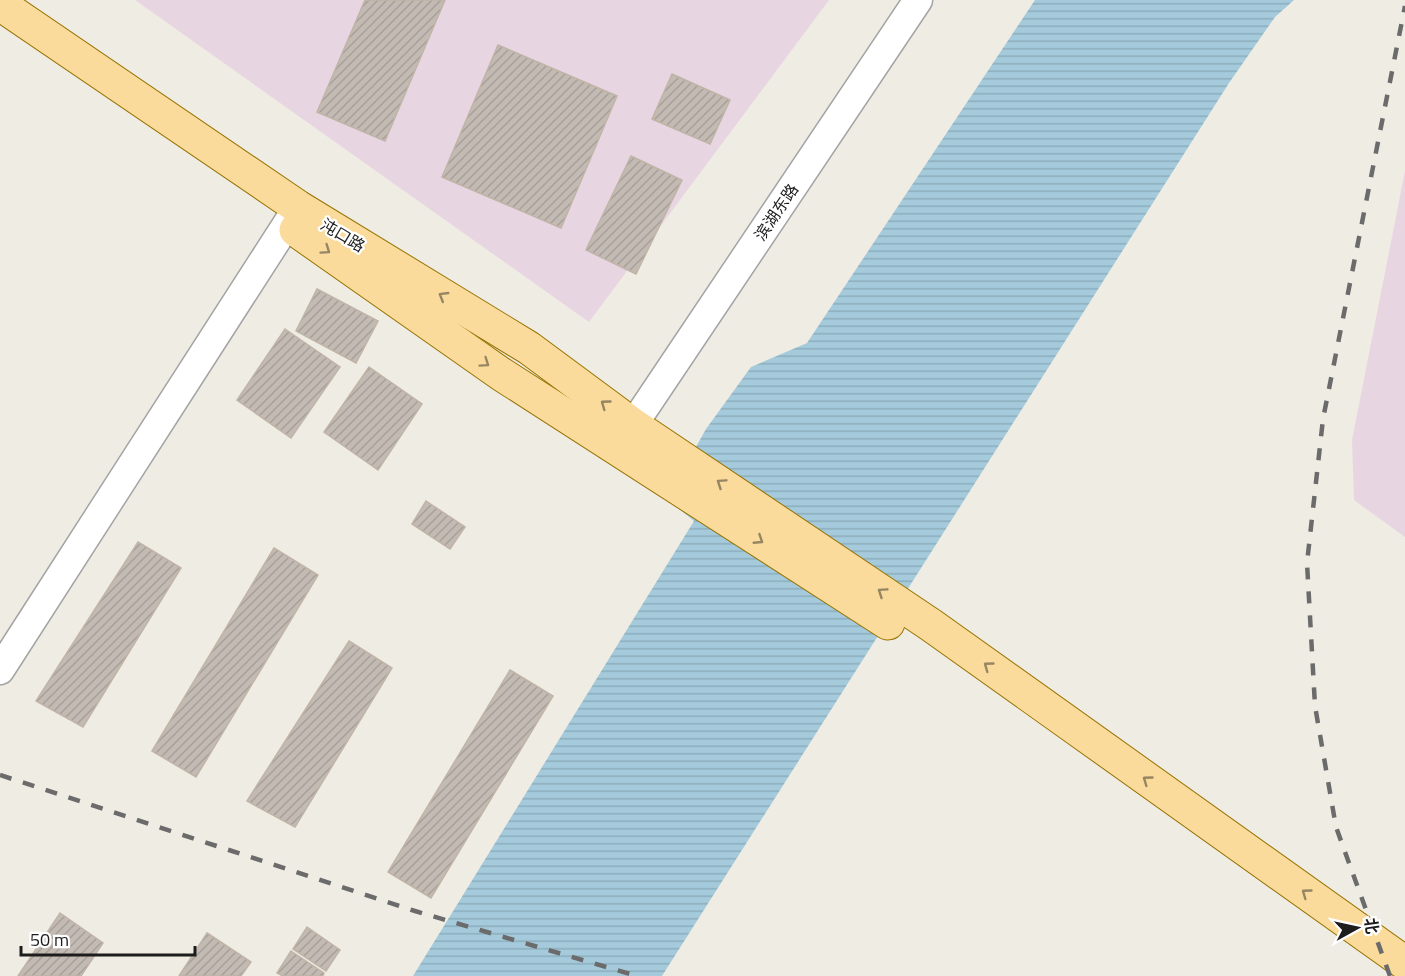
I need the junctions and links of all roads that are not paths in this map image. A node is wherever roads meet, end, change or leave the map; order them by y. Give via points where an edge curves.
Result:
1 (918, 0) edge
2 (0, 4) edge
3 (0, 28) edge
4 (293, 215) junction
5 (633, 424) junction
6 (682, 473) junction
7 (922, 632) junction
8 (0, 670) edge
9 (1405, 963) edge
10 (1383, 976) edge

1 - 5 street, 滨湖东路
2 - 4 main road, 沌口路
3 - 4 main road, 沌口路
5 -> 4 main road, 沌口路 via 529,348
4 -> 6 main road, 沌口路 via 501,374
4 - 8 street
5 - 6 main road, 沌口路
6 - 7 main road
9 -> 7 main road
7 - 10 main road

